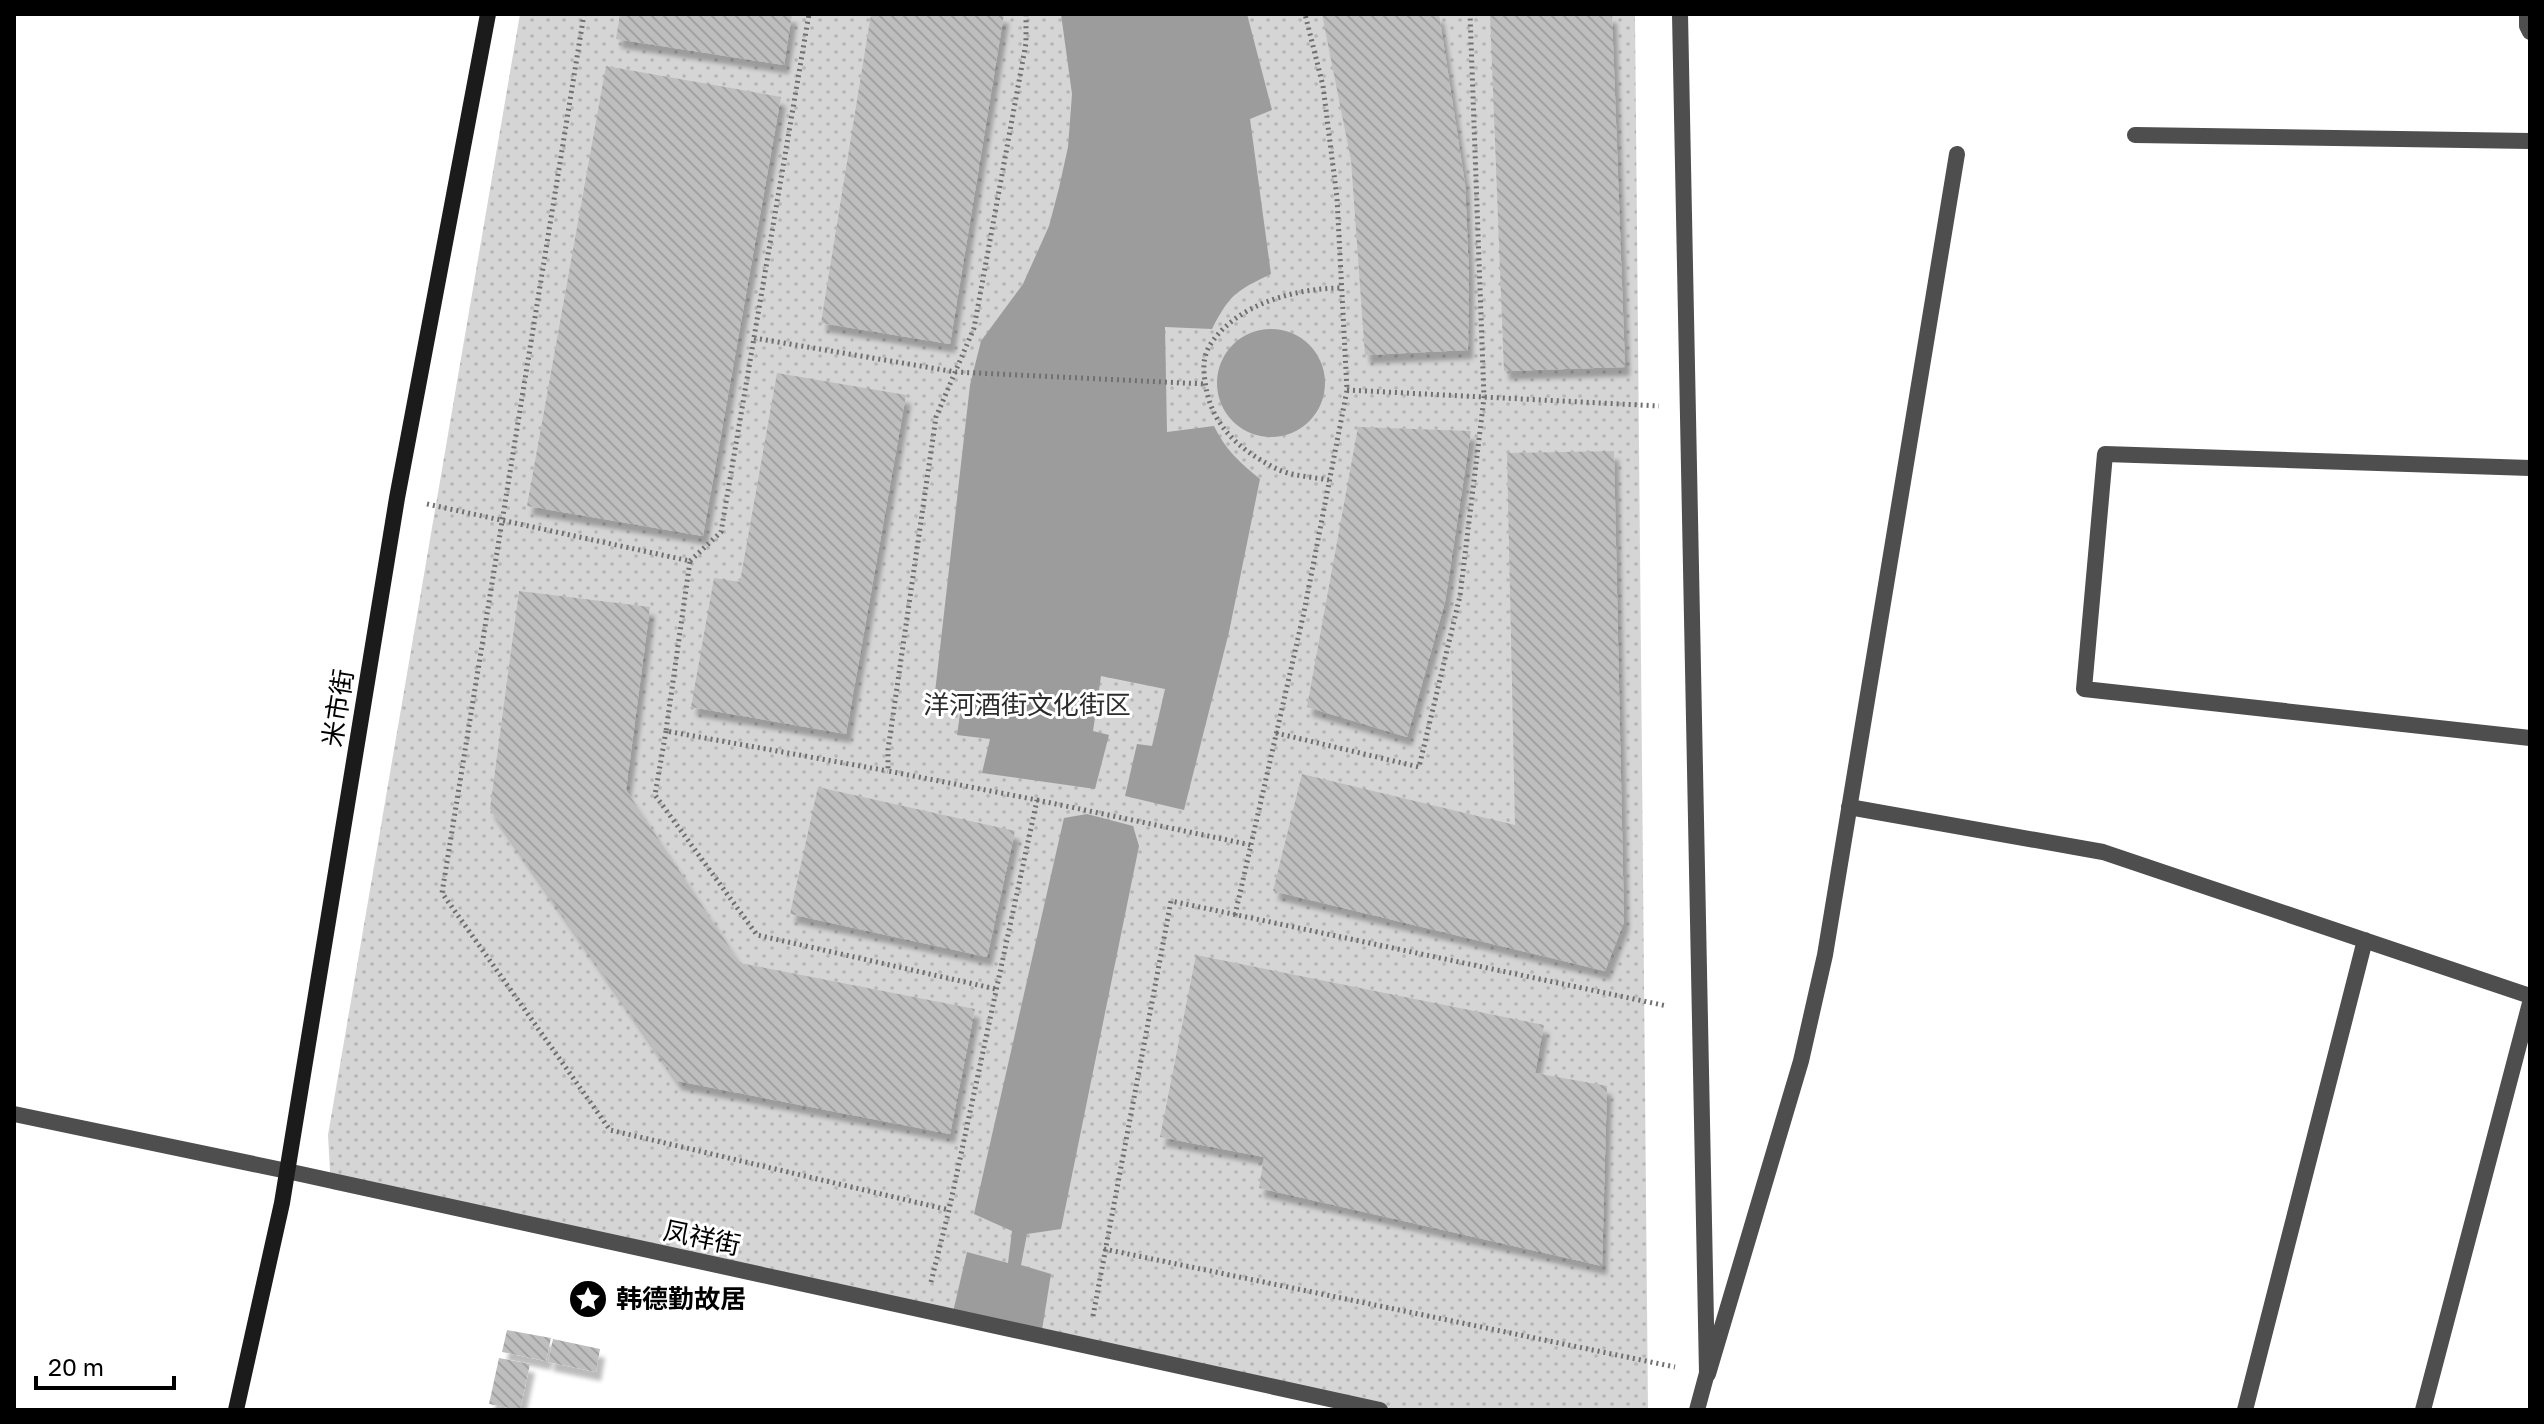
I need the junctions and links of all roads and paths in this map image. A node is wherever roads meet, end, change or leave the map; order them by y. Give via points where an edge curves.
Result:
1 (488, 14) edge
2 (584, 14) edge
3 (809, 14) edge
4 (1026, 14) edge
5 (1305, 14) edge
6 (1470, 14) edge
7 (1680, 14) edge
8 (2527, 14) edge
9 (2530, 32) edge
10 (2135, 135) dead end
11 (2530, 141) edge
12 (1957, 154) dead end
13 (1342, 288) junction
14 (754, 338) junction
15 (956, 372) junction
16 (1205, 384) junction
17 (1347, 390) junction
18 (1484, 398) junction
19 (1688, 407) junction
20 (2530, 468) edge
21 (1329, 480) junction
22 (397, 498) junction
23 (501, 521) junction
24 (690, 561) junction
25 (666, 731) junction
26 (1276, 733) junction
27 (2530, 738) edge
28 (888, 771) junction
29 (1037, 800) junction
30 (1849, 807) junction
31 (1251, 845) junction
32 (1235, 915) junction
33 (2365, 940) junction
34 (996, 989) junction
35 (2530, 996) edge
36 (2530, 1003) edge
37 (1700, 1013) junction
38 (14, 1114) edge
39 (287, 1171) junction
40 (949, 1210) junction
41 (1104, 1249) junction
42 (924, 1311) junction
43 (1087, 1346) junction
44 (1707, 1373) junction
45 (236, 1410) edge
46 (1380, 1410) edge
47 (1697, 1410) edge
48 (2245, 1410) edge
49 (2423, 1410) edge

1 - 22 street, 米市街
2 - 23 path
3 - 14 path
4 - 15 path via 1026,43 974,328
5 - 13 path via 1323,86
6 - 18 path
7 - 19 street
8 - 9 street
10 - 11 street
12 - 30 street
13 - 16 path via 1301,293 1248,310 1209,346
13 - 17 path
14 - 15 path
14 - 24 path via 721,532
15 - 16 path
15 - 28 path via 936,417
16 - 21 path via 1207,402 1242,448 1277,469
17 - 18 path
17 - 21 path
18 - 19 path
18 - 26 path via 1460,596 1419,767
19 - 37 street
20 - 27 street via 2105,454 2084,689
21 - 26 path
22 - 23 path
22 - 39 street, 米市街
23 - 24 path
23 - 40 path via 442,893 610,1130
24 - 25 path
25 - 28 path
25 - 34 path via 655,795 757,935
26 - 31 path
28 - 29 path
29 - 31 path
29 - 34 path
30 - 33 street via 2103,852
30 - 47 street via 1801,1061
31 - 32 path
32 - 37 path
32 - 41 path via 1171,901
33 - 35 street
33 - 48 street
34 - 40 path
36 - 49 street
37 - 44 street
38 - 39 street, 凤祥街
39 - 42 street, 凤祥街
39 - 45 street, 米市街
40 - 42 path
41 - 43 path
41 - 44 path
42 - 43 street, 凤祥街
43 - 46 street, 凤祥街
44 - 47 street

